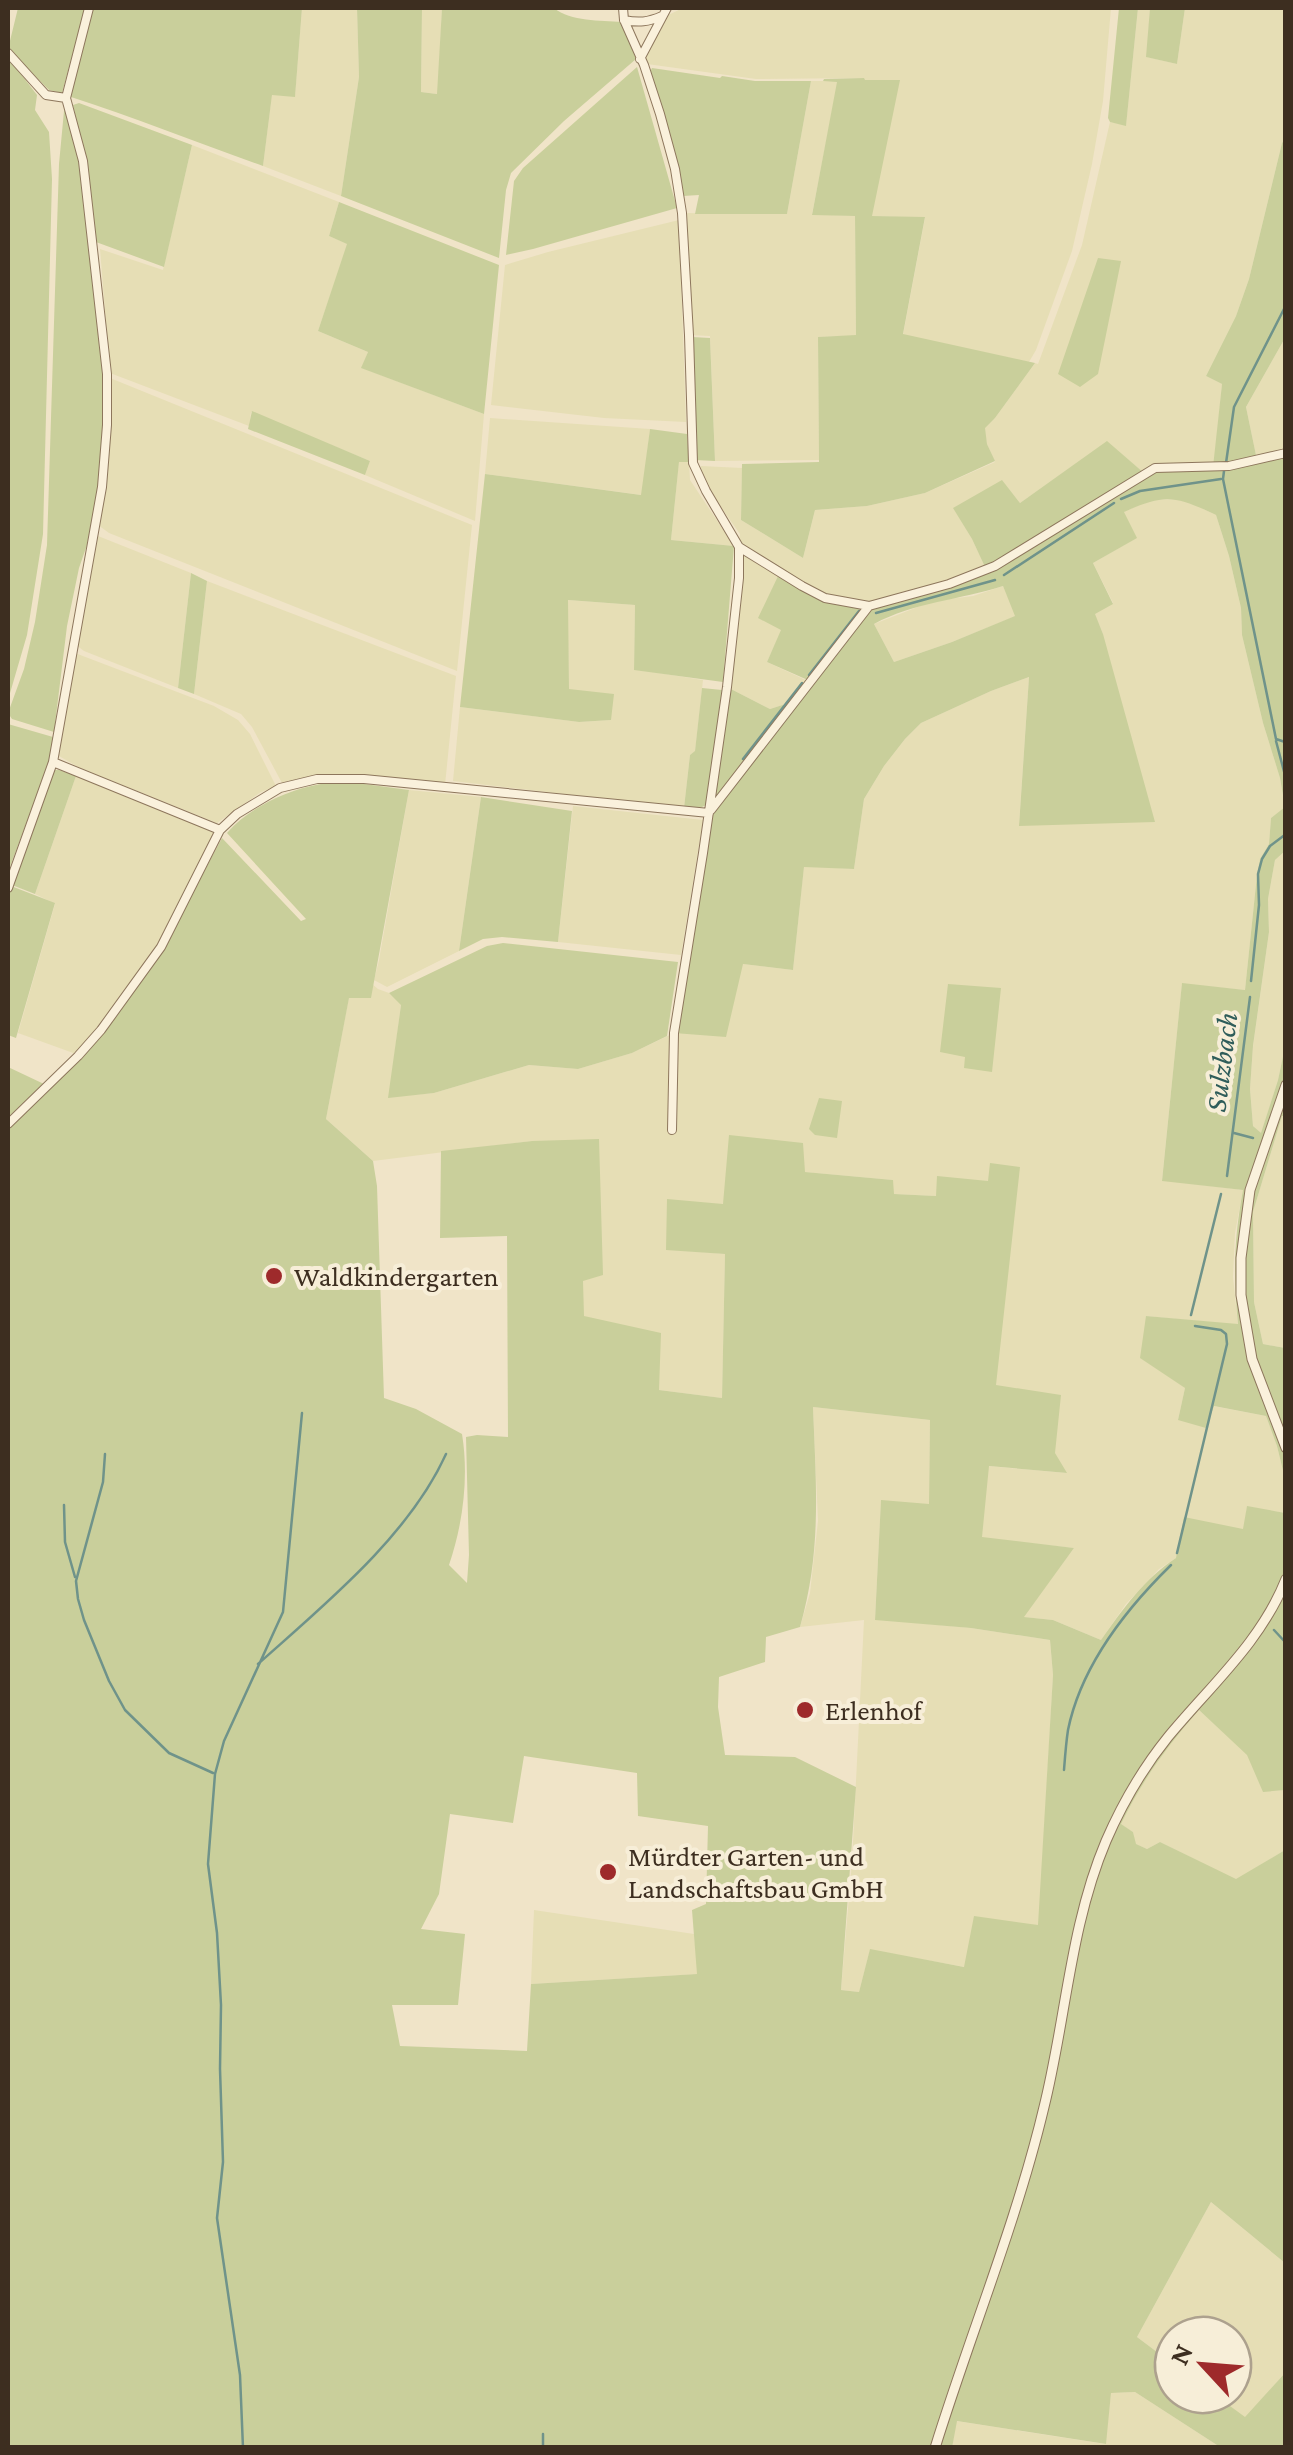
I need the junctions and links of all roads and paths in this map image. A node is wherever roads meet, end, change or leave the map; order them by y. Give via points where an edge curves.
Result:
1 (88, 8) edge
2 (623, 8) edge
3 (664, 12) edge
4 (624, 20) junction
5 (8, 53) edge
6 (640, 58) junction
7 (66, 98) junction
8 (1286, 452) edge
9 (739, 547) junction
10 (869, 606) junction
11 (54, 762) junction
12 (709, 813) junction
13 (220, 830) junction
14 (8, 888) edge
15 (1286, 1085) edge
16 (8, 1124) edge
17 (672, 1130) dead end
18 (1286, 1448) edge
19 (1286, 1579) edge
20 (934, 2448) edge

1 - 7 street
2 - 4 street
3 - 4 street via 650,22
3 - 6 street
4 - 6 street
5 - 7 street via 46,95
6 - 9 street via 682,213 692,463
7 - 11 street via 83,160 107,426
8 - 10 street via 1214,468 1155,468 995,566
9 - 10 street via 825,598
9 - 12 street
10 - 12 street
11 - 13 street
11 - 14 street
12 - 13 street via 318,779 280,788
12 - 17 street via 674,1032
13 - 16 street via 161,947 89,1043
15 - 18 street via 1250,1190 1241,1258 1252,1358
19 - 20 street via 1242,1654 1147,1764 1106,1842 1079,1930 1034,2147

